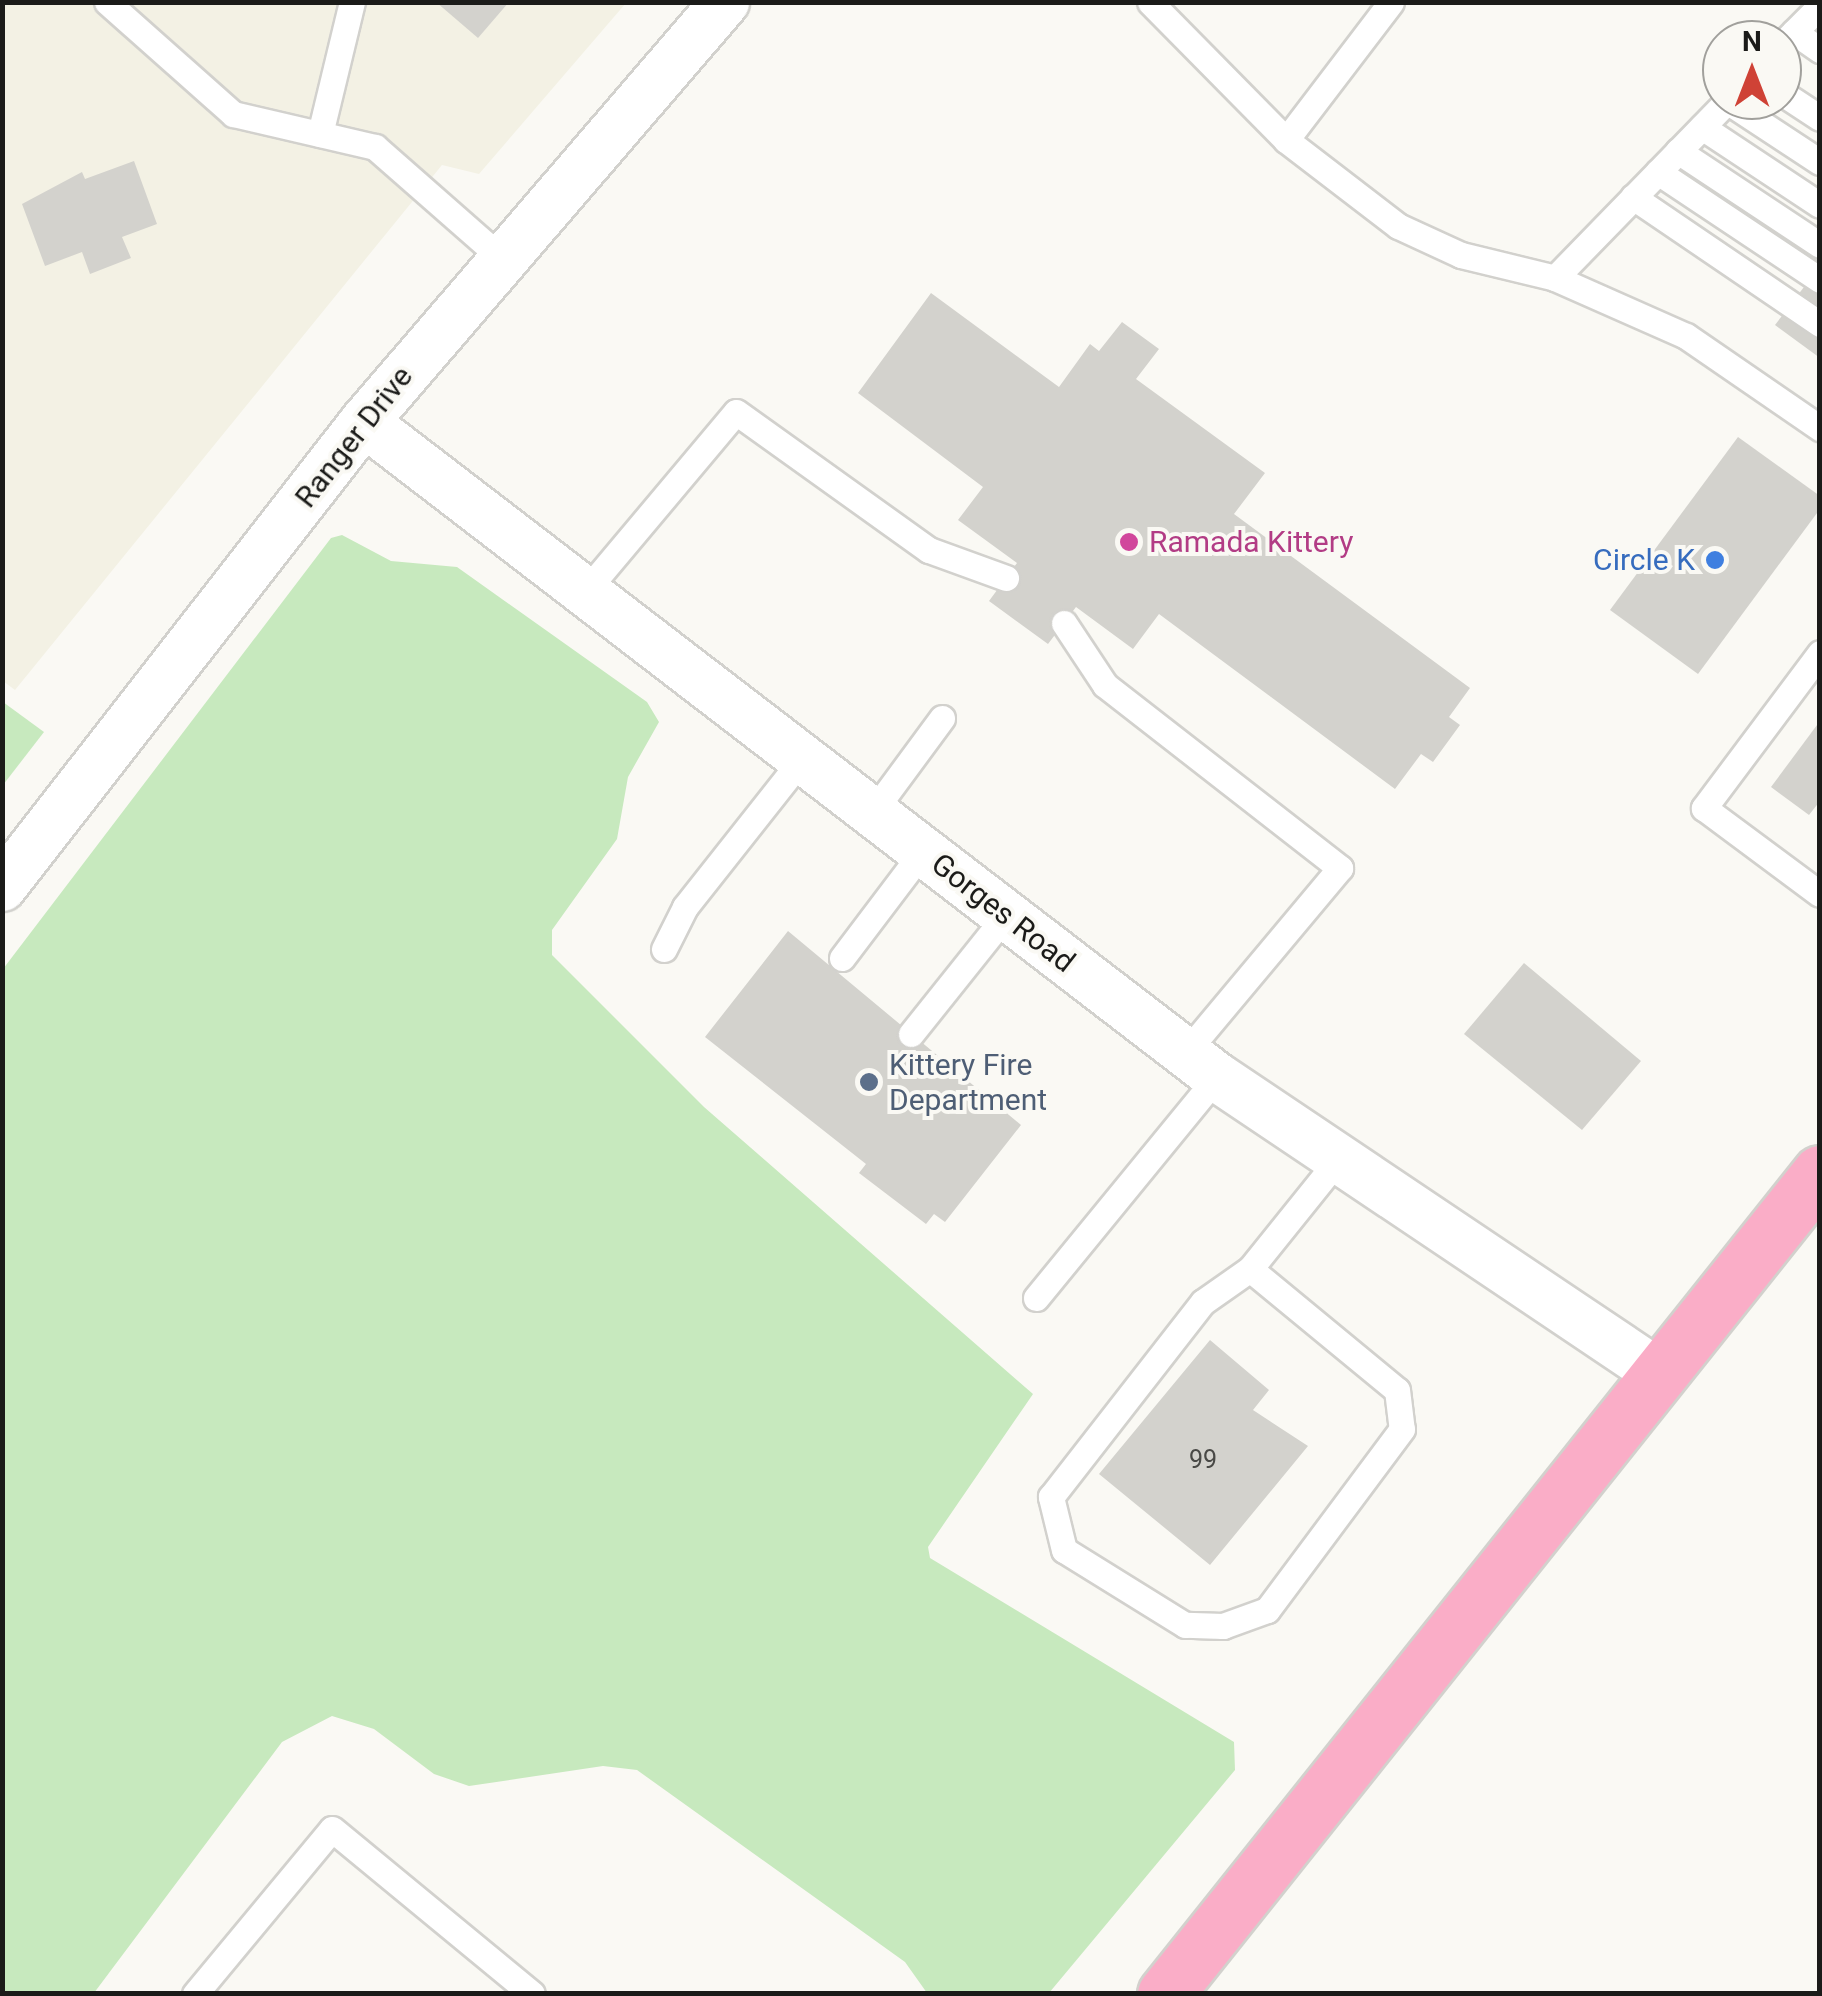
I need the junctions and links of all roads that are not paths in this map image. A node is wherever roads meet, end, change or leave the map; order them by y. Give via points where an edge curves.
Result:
1 (107, 2) edge
2 (352, 2) edge
3 (725, 2) edge
4 (1150, 2) edge
5 (1390, 2) edge
6 (1820, 6) edge
7 (1802, 24) edge
8 (1709, 120) edge
9 (1758, 120) edge
10 (1702, 127) junction
11 (320, 134) junction
12 (1286, 140) junction
13 (1678, 152) junction
14 (1820, 162) edge
15 (1658, 172) junction
16 (1633, 198) junction
17 (1820, 204) edge
18 (1820, 245) edge
19 (500, 257) junction
20 (1555, 278) junction
21 (1820, 280) edge
22 (1820, 324) edge
23 (364, 422) junction
24 (1820, 428) edge
25 (1006, 578) dead end
26 (584, 593) junction
27 (1064, 623) dead end
28 (1820, 654) edge
29 (942, 718) dead end
30 (802, 760) junction
31 (872, 812) junction
32 (922, 851) junction
33 (1815, 881) edge
34 (2, 887) edge
35 (1006, 915) junction
36 (664, 949) dead end
37 (842, 958) dead end
38 (911, 1034) dead end
39 (1202, 1064) junction
40 (1340, 1158) junction
41 (1820, 1173) edge
42 (1250, 1269) junction
43 (1036, 1298) dead end
44 (1661, 1375) junction
45 (1168, 1992) edge
46 (195, 1994) edge
47 (532, 1994) edge

1 - 11 lane via 233,114
2 - 11 lane
3 - 19 street, Ranger Drive
4 - 12 lane
5 - 12 lane
6 - 7 lane
8 - 10 lane
9 - 14 lane
10 - 13 lane
10 - 17 lane
11 - 19 lane via 374,147
12 - 20 lane via 1398,226 1461,256
13 - 15 lane
13 - 18 lane
15 - 16 lane
15 - 21 lane
16 - 20 lane
16 - 22 lane
19 - 23 street, Ranger Drive
20 - 24 lane via 1686,336
23 - 26 street, Gorges Road
23 - 34 street, Ranger Drive
25 - 26 lane via 929,550 736,412
26 - 30 street, Gorges Road
27 - 39 lane via 1105,686 1340,868
28 - 33 lane via 1704,808
29 - 31 lane
30 - 31 street, Gorges Road
30 - 36 lane via 685,907
31 - 32 street, Gorges Road
32 - 35 street, Gorges Road
32 - 37 lane
35 - 38 lane
35 - 39 street, Gorges Road
39 - 40 street, Gorges Road
39 - 43 lane
40 - 42 lane
40 - 44 street, Gorges Road
41 - 44 main road
42 - 42 lane via 1204,1302 1051,1498 1064,1550 1185,1624 1223,1626 1267,1610 1402,1429 1397,1390
44 - 45 main road
46 - 47 lane via 332,1829

